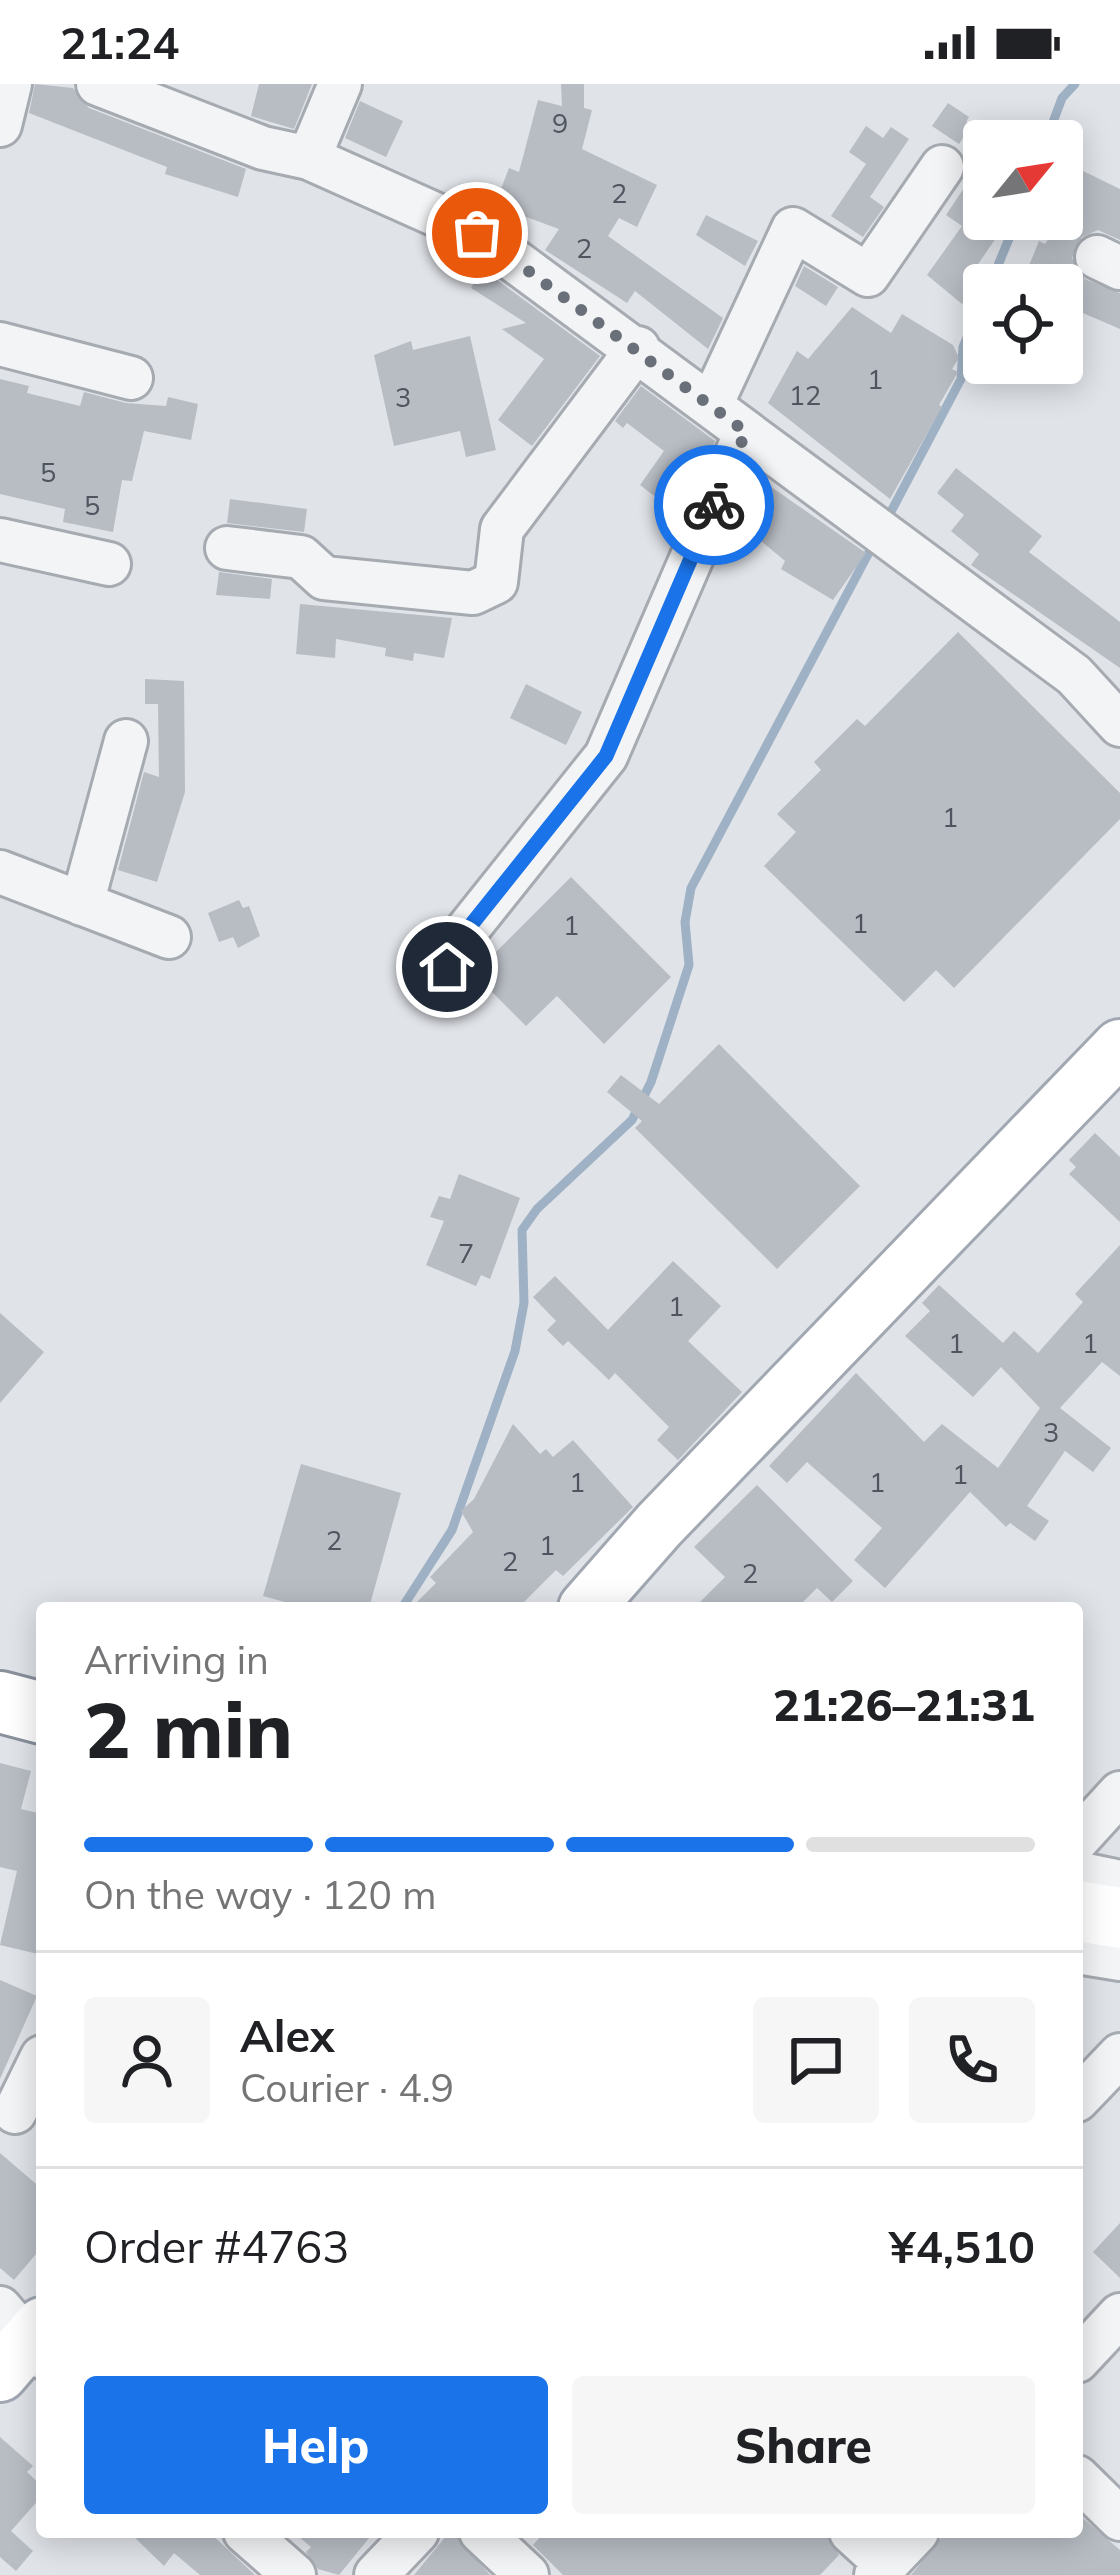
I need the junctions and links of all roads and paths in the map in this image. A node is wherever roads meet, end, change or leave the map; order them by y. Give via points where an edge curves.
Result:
1 (10, 84) edge
2 (98, 84) edge
3 (340, 84) edge
4 (186, 99) edge
5 (0, 125) edge
6 (309, 158) junction
7 (942, 166) dead end
8 (0, 344) edge
9 (638, 347) junction
10 (131, 377) dead end
11 (711, 405) junction
12 (746, 432) junction
13 (0, 540) edge
14 (227, 548) dead end
15 (109, 564) dead end
16 (1120, 725) edge
17 (127, 741) dead end
18 (0, 872) edge
19 (82, 904) junction
20 (169, 937) dead end
21 (447, 967) dead end
22 (1120, 1047) edge
23 (591, 1602) edge
24 (0, 1702) edge
25 (36, 1711) edge
26 (1120, 1793) edge
27 (1083, 1833) edge
28 (1083, 1875) edge
29 (1120, 1882) edge
30 (1083, 1912) edge
31 (1120, 1918) edge
32 (1083, 1953) edge
33 (1120, 1959) edge
34 (1120, 2055) edge
35 (36, 2071) edge
36 (1083, 2094) edge
37 (19, 2115) edge
38 (1120, 2315) edge
39 (1083, 2355) edge
40 (1083, 2483) edge
41 (1120, 2518) edge
42 (251, 2538) edge
43 (411, 2538) edge
44 (487, 2538) edge
45 (856, 2538) edge
46 (911, 2538) edge
47 (881, 2570) edge
48 (294, 2575) edge
49 (376, 2575) edge
50 (527, 2575) edge

1 - 5 street
2 - 4 street
3 - 6 street
4 - 6 street via 263,148
6 - 9 street via 477,233
7 - 11 street via 868,275 793,229
8 - 10 street
9 - 11 street
9 - 14 street via 502,530 496,582 486,590 324,578 301,557
11 - 12 street
12 - 16 street via 1074,675
12 - 21 street via 606,756 467,930
13 - 15 street
17 - 19 street
18 - 19 street
19 - 20 street
22 - 23 main road
24 - 25 highway
26 - 27 street
28 - 29 street
30 - 31 highway
32 - 33 street
34 - 36 street
35 - 37 street
38 - 39 street
40 - 41 street
42 - 48 street
43 - 49 street
44 - 50 street
45 - 47 street
46 - 47 street

